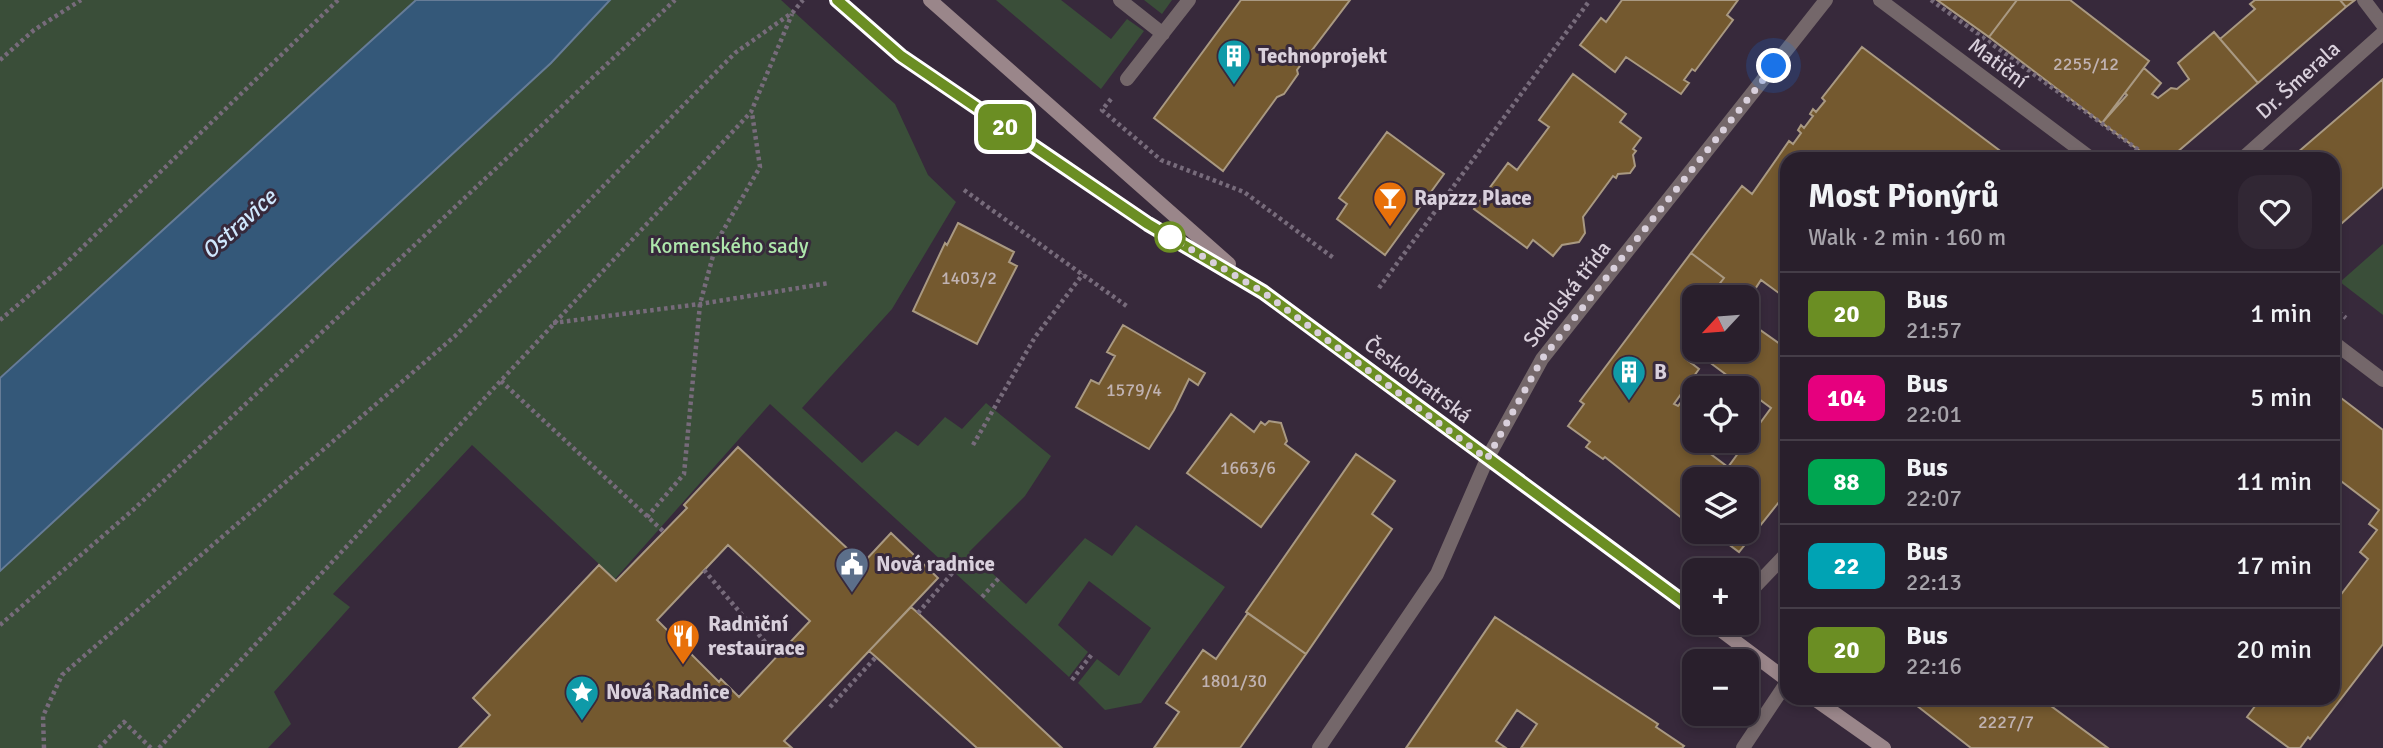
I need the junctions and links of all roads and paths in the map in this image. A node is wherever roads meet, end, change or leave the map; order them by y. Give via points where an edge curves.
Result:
1 (81, 0) edge
2 (338, 0) edge
3 (675, 0) edge
4 (803, 0) edge
5 (837, 0) edge
6 (930, 0) edge
7 (1120, 0) edge
8 (1189, 0) edge
9 (1590, 0) edge
10 (1826, 0) edge
11 (1880, 0) edge
12 (1931, 0) edge
13 (2364, 0) edge
14 (793, 12) junction
15 (2383, 25) edge
16 (2383, 33) edge
17 (1163, 34) junction
18 (0, 60) edge
19 (1126, 79) joint
20 (751, 112) junction
21 (2083, 152) edge
22 (2141, 152) edge
23 (2250, 152) edge
24 (964, 191) dead end
25 (1335, 259) dead end
26 (1083, 274) junction
27 (829, 283) dead end
28 (1251, 284) junction
29 (1379, 288) dead end
30 (700, 304) junction
31 (1128, 307) dead end
32 (0, 320) edge
33 (552, 323) junction
34 (2340, 347) edge
35 (2383, 380) edge
36 (501, 381) junction
37 (973, 445) dead end
38 (1487, 459) junction
39 (647, 517) junction
40 (664, 532) dead end
41 (1780, 560) edge
42 (704, 570) dead end
43 (954, 571) dead end
44 (999, 578) dead end
45 (1759, 582) edge
46 (982, 597) dead end
47 (1682, 601) edge
48 (918, 613) dead end
49 (0, 625) edge
50 (1731, 635) edge
51 (1092, 654) dead end
52 (777, 656) dead end
53 (876, 657) dead end
54 (1780, 675) edge
55 (1072, 680) dead end
56 (1780, 692) edge
57 (1823, 705) edge
58 (830, 707) dead end
59 (44, 748) edge
60 (99, 748) edge
61 (151, 748) edge
62 (159, 748) edge
63 (1319, 748) edge
64 (1743, 748) edge
65 (1884, 748) edge

1 - 18 path via 34,30
2 - 32 path via 60,269
3 - 49 path via 134,509
4 - 14 path
5 - 28 main road, Českobratrská via 901,56 1148,224
6 - 28 main road, Českobratrská
7 - 17 street
8 - 17 street
9 - 29 path
10 - 38 street, Sokolská třída via 1542,359
11 - 21 street, Matiční
12 - 22 path
13 - 15 street
14 - 20 path
14 - 59 path via 735,53 455,336 62,675 43,716
16 - 23 street, Dr. Šmerala
17 - 19 street
19 - 25 path via 1102,110 1161,160 1244,192
20 - 30 path via 760,167 717,241
20 - 33 path
24 - 26 path
26 - 31 path
26 - 37 path via 1035,337
27 - 30 path
28 - 38 main road, Českobratrská
30 - 33 path
30 - 39 path via 684,474
33 - 36 path
34 - 35 street
36 - 39 path
36 - 62 path
38 - 47 main road, Českobratrská
38 - 63 street, Sokolská třída via 1437,574
39 - 40 path
41 - 45 street
42 - 52 path
43 - 48 path
44 - 46 path
50 - 54 main road
51 - 55 path
53 - 58 path
56 - 64 street
57 - 65 main road
60 - 61 path via 124,722

